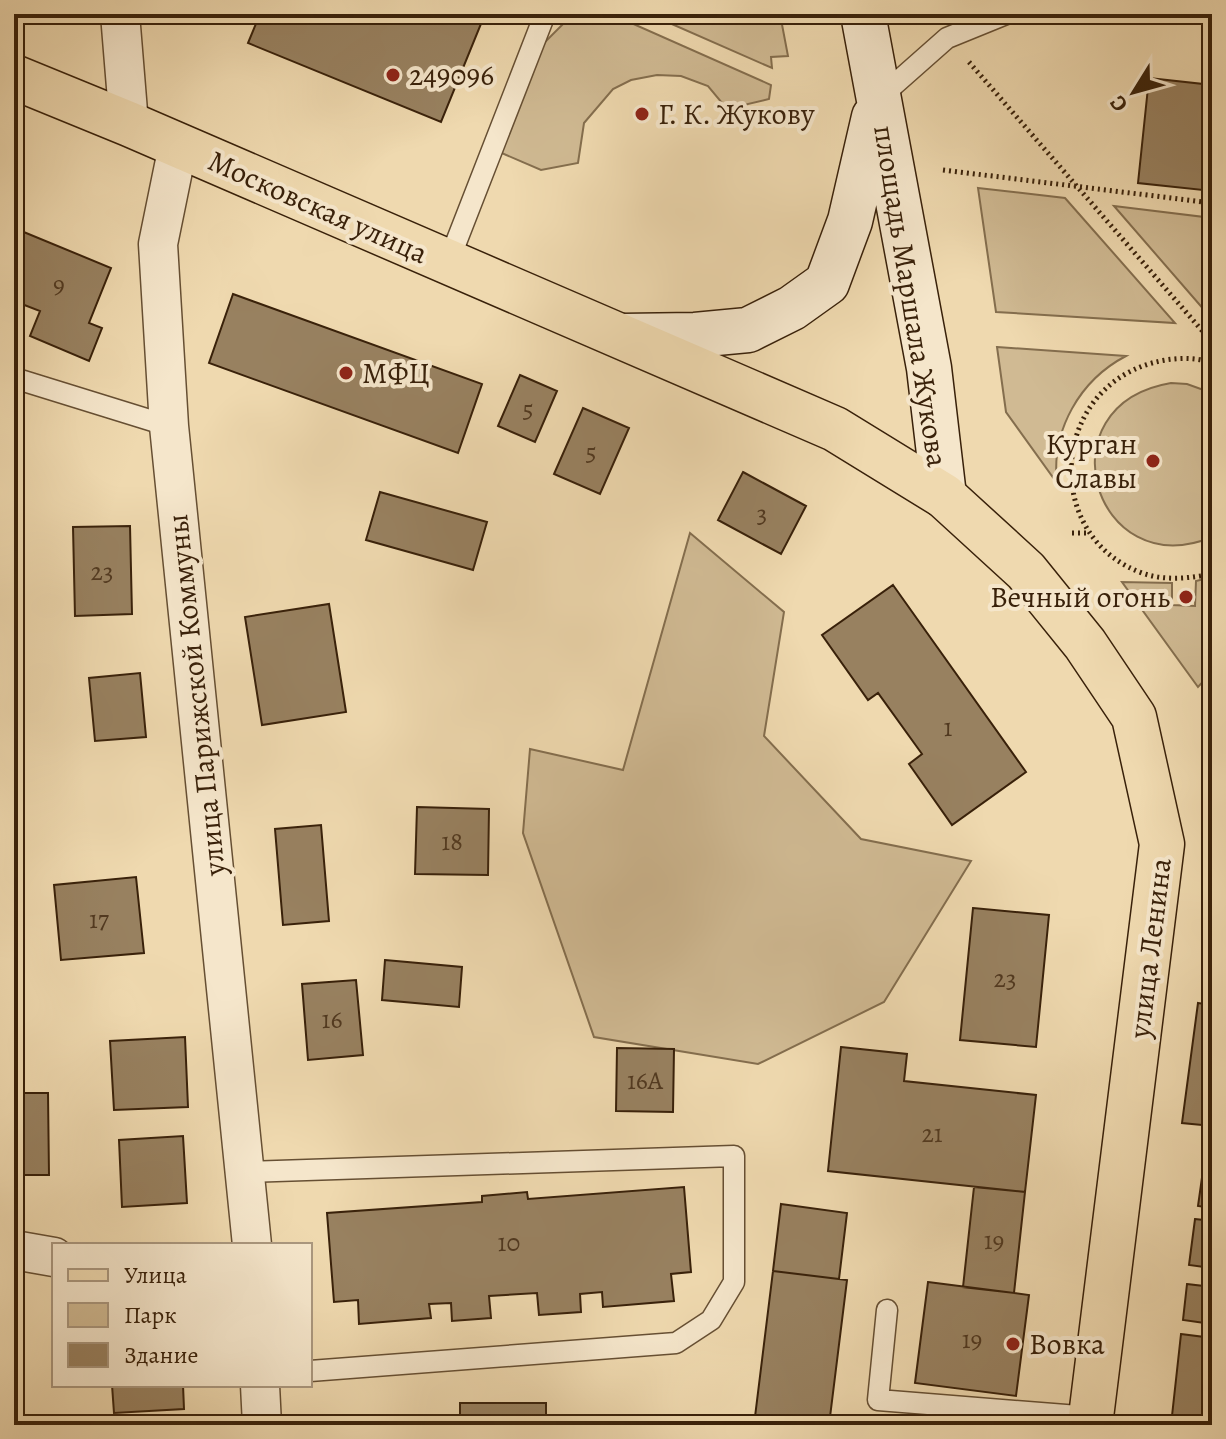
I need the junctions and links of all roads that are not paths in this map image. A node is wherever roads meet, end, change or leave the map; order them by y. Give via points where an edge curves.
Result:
1 (120, 14) edge
2 (545, 14) edge
3 (863, 14) edge
4 (1006, 14) edge
5 (14, 77) edge
6 (878, 99) junction
7 (129, 124) junction
8 (178, 146) junction
9 (448, 263) junction
10 (622, 336) junction
11 (14, 378) edge
12 (169, 426) junction
13 (944, 496) junction
14 (245, 1172) junction
15 (252, 1243) edge
16 (14, 1250) edge
17 (52, 1257) edge
18 (887, 1310) dead end
19 (312, 1371) edge
20 (260, 1387) edge
21 (1090, 1421) edge
22 (262, 1425) edge

1 - 7 street
2 - 9 lane
3 - 6 main road
4 - 6 lane via 947,38
5 - 7 main road, Московская улица
6 - 10 main road, площадь Маршала Жукова via 850,221 827,283 748,330
6 - 13 main road, площадь Маршала Жукова via 929,368
7 - 8 main road, Московская улица
8 - 9 main road, Московская улица
8 - 12 street, улица Парижской Коммуны via 158,244
9 - 10 main road, Московская улица
10 - 13 main road, площадь Маршала Жукова via 835,429
11 - 12 lane
12 - 14 street, улица Парижской Коммуны
13 - 21 main road, улица Ленина via 1026,571 1085,644 1134,717 1162,844
14 - 15 street, улица Парижской Коммуны
14 - 19 lane via 734,1156 734,1282 711,1320 676,1343
16 - 17 street
18 - 21 lane via 878,1400
20 - 22 street

